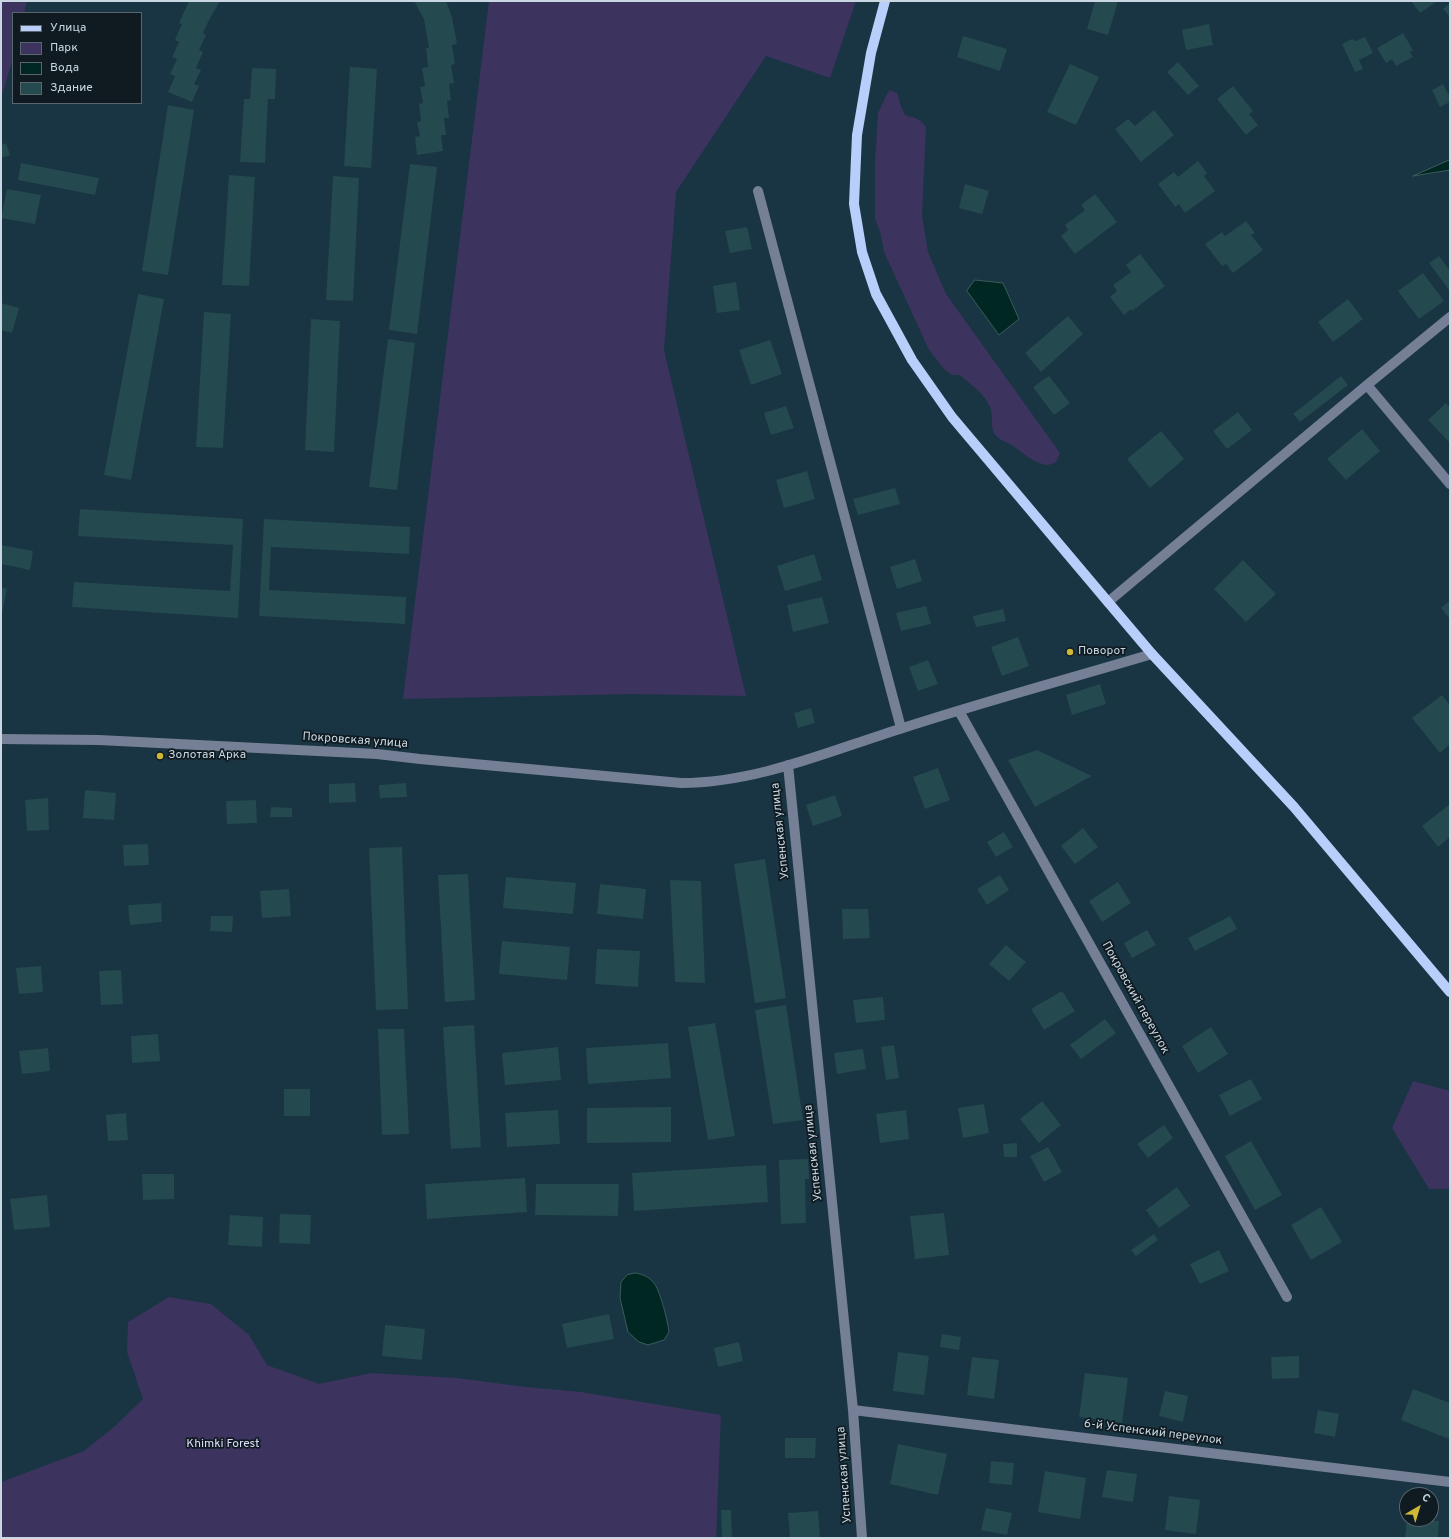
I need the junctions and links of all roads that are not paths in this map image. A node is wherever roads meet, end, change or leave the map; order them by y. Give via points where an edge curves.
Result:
1 (885, 1) edge
2 (758, 191) dead end
3 (1450, 317) edge
4 (1366, 385) junction
5 (1450, 484) edge
6 (1108, 602) junction
7 (1152, 654) junction
8 (959, 711) junction
9 (902, 728) junction
10 (1, 739) edge
11 (788, 766) junction
12 (1450, 992) edge
13 (1287, 1297) dead end
14 (853, 1410) junction
15 (1450, 1482) edge
16 (862, 1538) edge

1 - 6 main road via 871,52 856,135 854,204 862,252 876,294 912,360 952,417
2 - 9 street
3 - 4 street
4 - 5 street
4 - 6 street
6 - 7 main road
7 - 8 street, Покровская улица
7 - 12 main road via 1294,807
8 - 9 street, Покровская улица
8 - 13 street, Покровский переулок
9 - 11 street, Покровская улица
10 - 11 street, Покровская улица via 84,740 378,754 681,783 731,780
11 - 14 street, Успенская улица
14 - 15 street, 6-й Успенский переулок
14 - 16 street, Успенская улица

